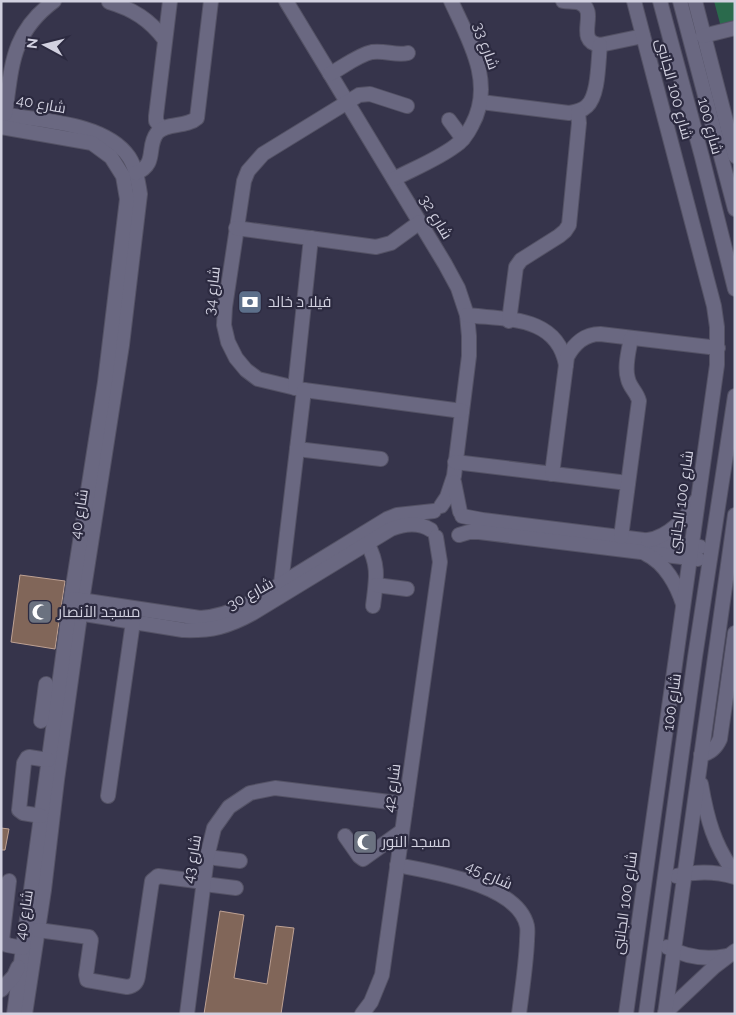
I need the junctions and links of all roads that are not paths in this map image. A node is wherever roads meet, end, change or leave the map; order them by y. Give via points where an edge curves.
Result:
1 (54, 1) edge
2 (170, 1) edge
3 (211, 1) edge
4 (286, 1) edge
5 (451, 1) edge
6 (563, 1) edge
7 (634, 1) edge
8 (660, 1) edge
9 (680, 1) edge
10 (695, 1) edge
11 (111, 2) edge
12 (735, 28) edge
13 (644, 36) junction
14 (703, 36) junction
15 (165, 40) junction
16 (600, 44) junction
17 (408, 53) dead end
18 (330, 74) junction
19 (347, 102) junction
20 (481, 102) junction
21 (407, 106) dead end
22 (578, 112) junction
23 (2, 118) edge
24 (448, 120) dead end
25 (162, 129) junction
26 (732, 138) edge
27 (463, 139) junction
28 (735, 156) edge
29 (136, 173) junction
30 (394, 179) junction
31 (735, 209) edge
32 (420, 222) junction
33 (236, 228) junction
34 (311, 238) junction
35 (735, 289) edge
36 (467, 316) junction
37 (509, 320) junction
38 (631, 338) junction
39 (718, 348) junction
40 (566, 365) junction
41 (300, 389) junction
42 (735, 396) edge
43 (462, 410) junction
44 (297, 449) junction
45 (380, 459) dead end
46 (455, 469) junction
47 (552, 474) junction
48 (628, 483) junction
49 (699, 493) junction
50 (438, 509) junction
51 (461, 514) junction
52 (735, 515) edge
53 (433, 533) junction
54 (455, 537) junction
55 (621, 538) junction
56 (367, 543) junction
57 (643, 546) junction
58 (691, 552) junction
59 (710, 555) junction
60 (440, 562) junction
61 (281, 584) junction
62 (376, 586) junction
63 (407, 589) dead end
64 (75, 606) junction
65 (373, 606) dead end
66 (684, 606) junction
67 (104, 611) junction
68 (132, 622) junction
69 (735, 633) edge
70 (46, 684) dead end
71 (50, 702) junction
72 (41, 721) dead end
73 (701, 755) junction
74 (48, 760) junction
75 (699, 770) junction
76 (108, 796) dead end
77 (406, 804) junction
78 (41, 816) junction
79 (402, 831) junction
80 (345, 836) dead end
81 (207, 858) junction
82 (240, 861) dead end
83 (398, 865) junction
84 (685, 874) junction
85 (735, 876) edge
86 (665, 880) junction
87 (5, 881) edge
88 (204, 883) junction
89 (32, 886) junction
90 (236, 888) dead end
91 (38, 930) junction
92 (656, 940) junction
93 (23, 948) junction
94 (674, 950) junction
95 (731, 954) edge
96 (21, 962) junction
97 (1, 990) edge
98 (16, 1011) edge
99 (665, 1013) edge
100 (187, 1014) edge
101 (362, 1014) edge
102 (519, 1014) edge
103 (626, 1014) edge
104 (646, 1014) edge

1 - 23 street via 24,32 16,47
2 - 15 street
3 - 25 street via 197,118 192,123
4 - 18 street, شارع 32
5 - 20 street, شارع 33 via 478,64
6 - 16 street via 581,3 587,9 588,39
7 - 13 street, شارع 100 الجانبى
8 - 35 street, شارع 100
9 - 31 street, شارع 100
10 - 14 street
11 - 15 street via 142,17
12 - 14 street
13 - 16 street
13 - 39 street, شارع 100 الجانبى via 714,306
14 - 26 street
15 - 25 street via 156,116
16 - 22 street via 592,99
17 - 18 street via 372,52
18 - 19 street, شارع 32
19 - 21 street, شارع 34 via 367,94
19 - 30 street, شارع 32
19 - 33 street, شارع 34 via 255,162 244,181
20 - 22 street
20 - 27 street, شارع 33 via 476,119
22 - 37 street via 569,225 560,236 521,260 516,267
23 - 29 street, شارع 40 via 73,126 105,136 124,151
23 - 64 street, شارع 40 via 92,143 111,157 123,176 127,199
24 - 27 street
25 - 29 street via 156,134 150,162
26 - 28 street
27 - 30 street, شارع 33
29 - 64 street, شارع 40 via 140,194 122,345
30 - 32 street, شارع 32
32 - 34 street via 384,246
32 - 36 street, شارع 32 via 458,288
33 - 34 street
33 - 41 street, شارع 34 via 225,307 224,325 228,342 236,358 258,379
34 - 41 street
36 - 37 street
36 - 43 street, شارع 32 via 469,356
37 - 40 street via 544,329 559,345
38 - 39 street
38 - 40 street via 588,335 571,351
38 - 48 street via 626,372 639,401
39 - 49 street, شارع 100 الجانبى
40 - 47 street
41 - 43 street, شارع 34
41 - 44 street
42 - 59 street, شارع 100
43 - 46 street, شارع 32
44 - 45 street
44 - 61 street
46 - 47 street
46 - 50 street, شارع 32 via 449,492
46 - 51 street, شارع 32 via 454,489
47 - 48 street
48 - 55 street
49 - 57 street via 682,519
49 - 58 street, شارع 100 الجانبى
50 - 51 street via 452,507
50 - 53 street via 429,520
50 - 61 street, شارع 30 via 387,519
51 - 54 street via 463,525
51 - 55 street via 483,520
52 - 73 street
53 - 54 street via 443,540
53 - 56 street, شارع 30 via 418,525 400,526
53 - 60 street, شارع 42
54 - 57 street via 480,532
54 - 60 street, شارع 42
55 - 57 street
56 - 62 street via 376,565
56 - 68 street, شارع 30 via 237,622 201,631
57 - 58 street
57 - 66 street via 663,567
58 - 59 street
58 - 66 street, شارع 100 الجانبى
59 - 86 street, شارع 100
60 - 77 street, شارع 42
61 - 67 street, شارع 30 via 248,604 214,617
62 - 63 street
62 - 65 street
64 - 67 street, شارع 30
64 - 71 street, شارع 40
64 - 91 street, شارع 40
66 - 103 street, شارع 100 الجانبى
67 - 68 street, شارع 30
68 - 76 street
69 - 73 street via 720,739 711,752
70 - 71 street
71 - 72 street
71 - 74 street, شارع 40
73 - 75 street
74 - 78 street, شارع 40
74 - 78 street via 30,757 25,760 20,790 18,807 21,812
75 - 84 street
75 - 85 street via 714,838
77 - 79 street, شارع 42
77 - 81 street, شارع 43 via 275,788 250,793 229,807 214,828
78 - 89 street, شارع 40
79 - 80 street via 363,859
79 - 83 street, شارع 42
81 - 82 street
81 - 88 street, شارع 43
83 - 101 street, شارع 42 via 382,976
83 - 102 street, شارع 45 via 462,879 503,897 524,916 528,927 527,953
84 - 85 street via 708,872
84 - 86 street
84 - 94 street
86 - 92 street, شارع 100
87 - 89 street
87 - 93 street via 2,940 7,945
88 - 90 street
88 - 91 street via 158,876 152,880 137,982 132,986 88,980 90,938
88 - 100 street, شارع 43
89 - 93 street, شارع 40
91 - 98 street, شارع 40
92 - 94 street
92 - 104 street, شارع 100
93 - 96 street, شارع 40
94 - 95 street via 696,957
94 - 99 street
95 - 99 street
96 - 97 street
96 - 98 street, شارع 40

